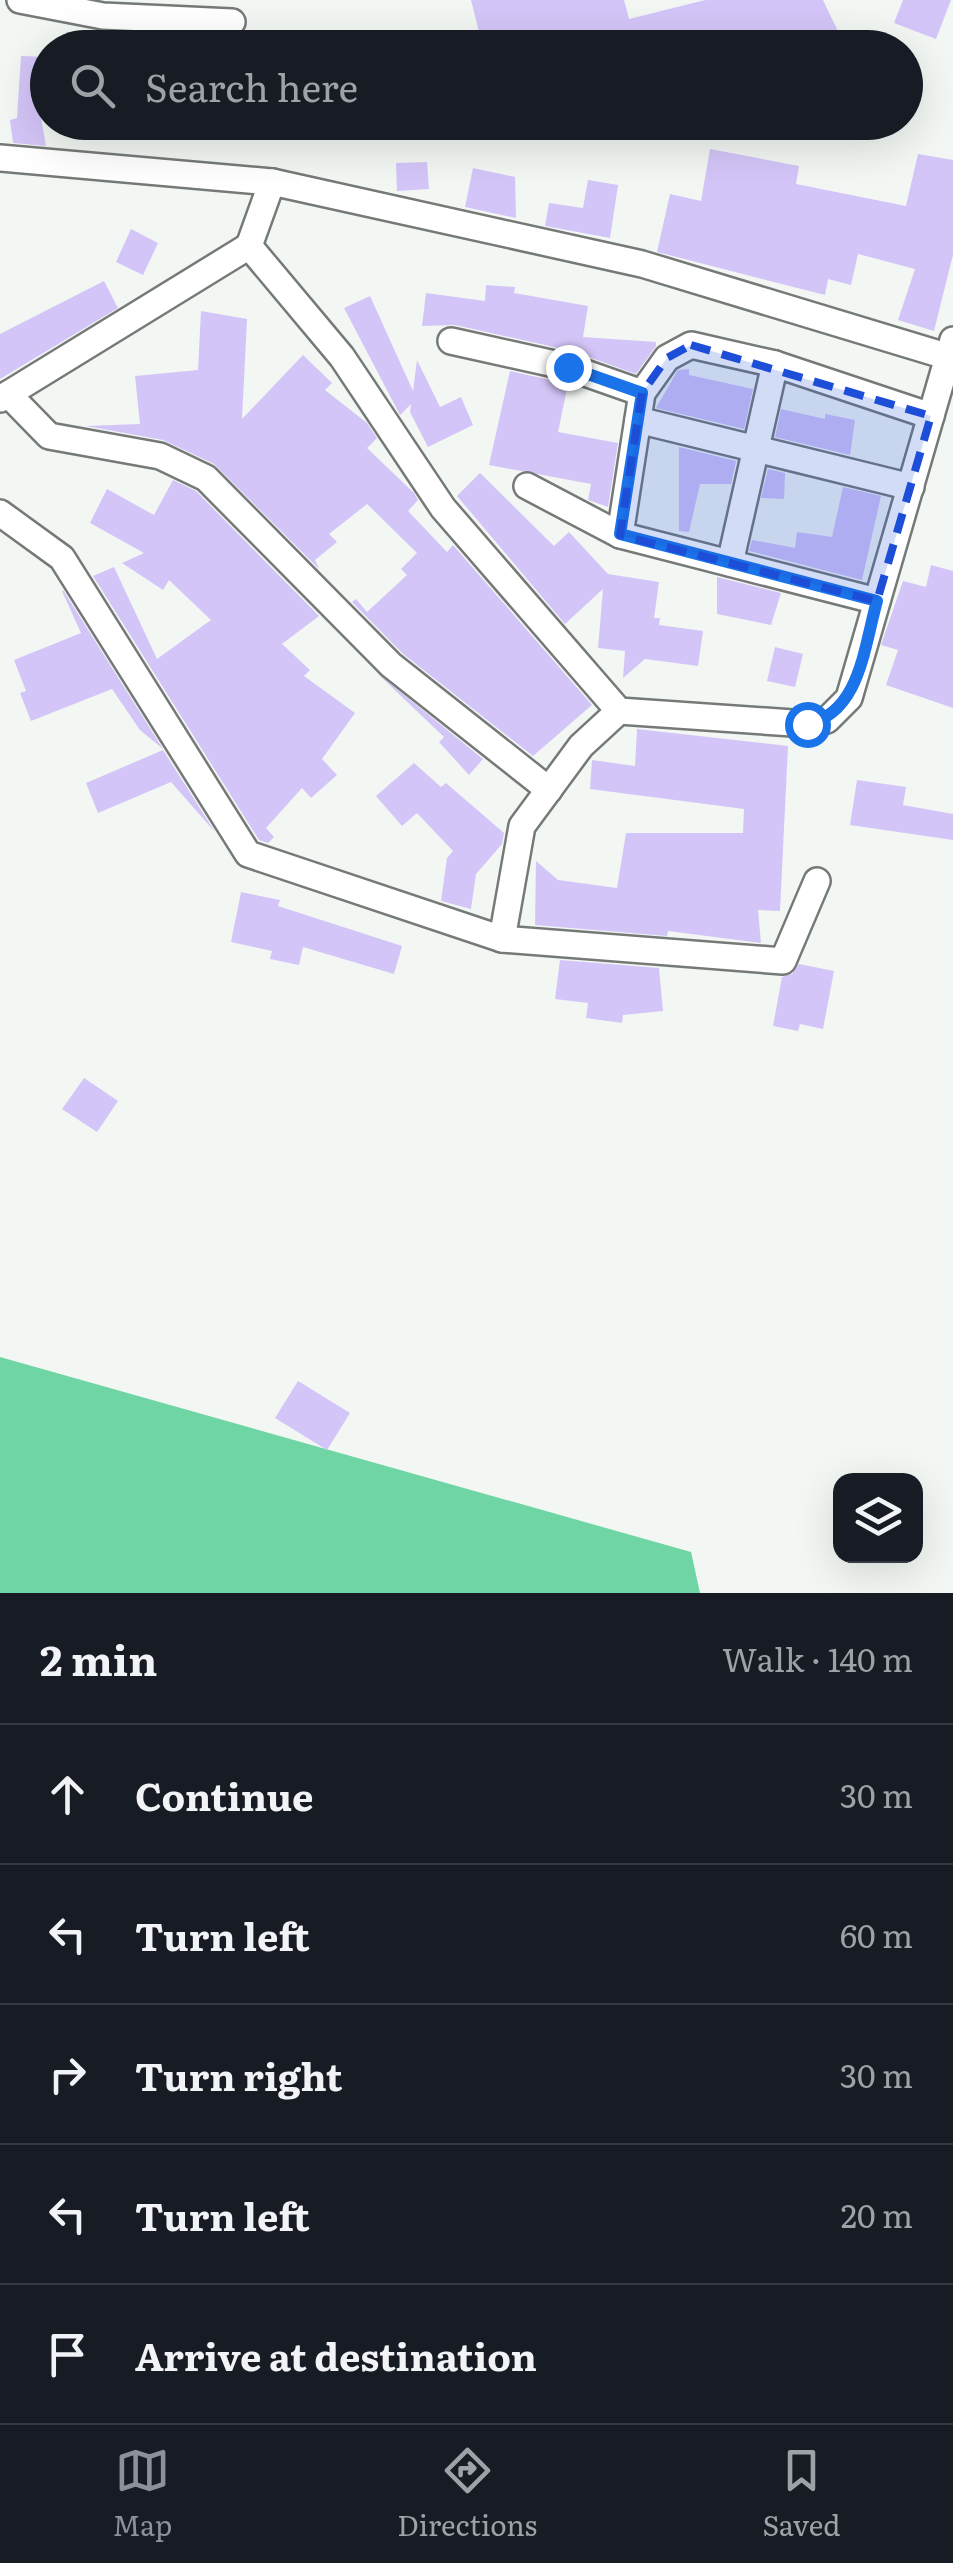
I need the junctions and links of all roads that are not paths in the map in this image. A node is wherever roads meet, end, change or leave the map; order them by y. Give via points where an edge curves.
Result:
1 (20, 0) edge
2 (232, 22) dead end
3 (0, 158) edge
4 (272, 182) junction
5 (249, 246) junction
6 (451, 341) dead end
7 (951, 348) edge
8 (775, 364) junction
9 (642, 393) junction
10 (4, 397) edge
11 (932, 416) junction
12 (638, 420) junction
13 (756, 448) junction
14 (528, 486) dead end
15 (911, 487) junction
16 (0, 513) edge
17 (620, 534) junction
18 (730, 563) junction
19 (877, 601) junction
20 (618, 711) junction
21 (549, 790) junction
22 (816, 881) dead end
23 (502, 939) junction

1 - 2 street via 104,16
3 - 4 street
4 - 5 street
4 - 7 street via 642,264
5 - 10 street
5 - 20 street via 342,357 443,508
6 - 9 street via 568,367
7 - 11 street
8 - 9 street via 692,345 667,358
8 - 11 street
8 - 13 street
9 - 12 street
10 - 21 street via 49,436 160,456 206,478 392,665
11 - 15 street
12 - 13 street
12 - 17 street
13 - 15 street
13 - 18 street
14 - 17 street
15 - 19 street
16 - 23 street via 62,558 248,854
17 - 18 street
18 - 19 street
19 - 20 street via 849,698 827,720
20 - 21 street
21 - 23 street via 522,826
22 - 23 street via 783,960

